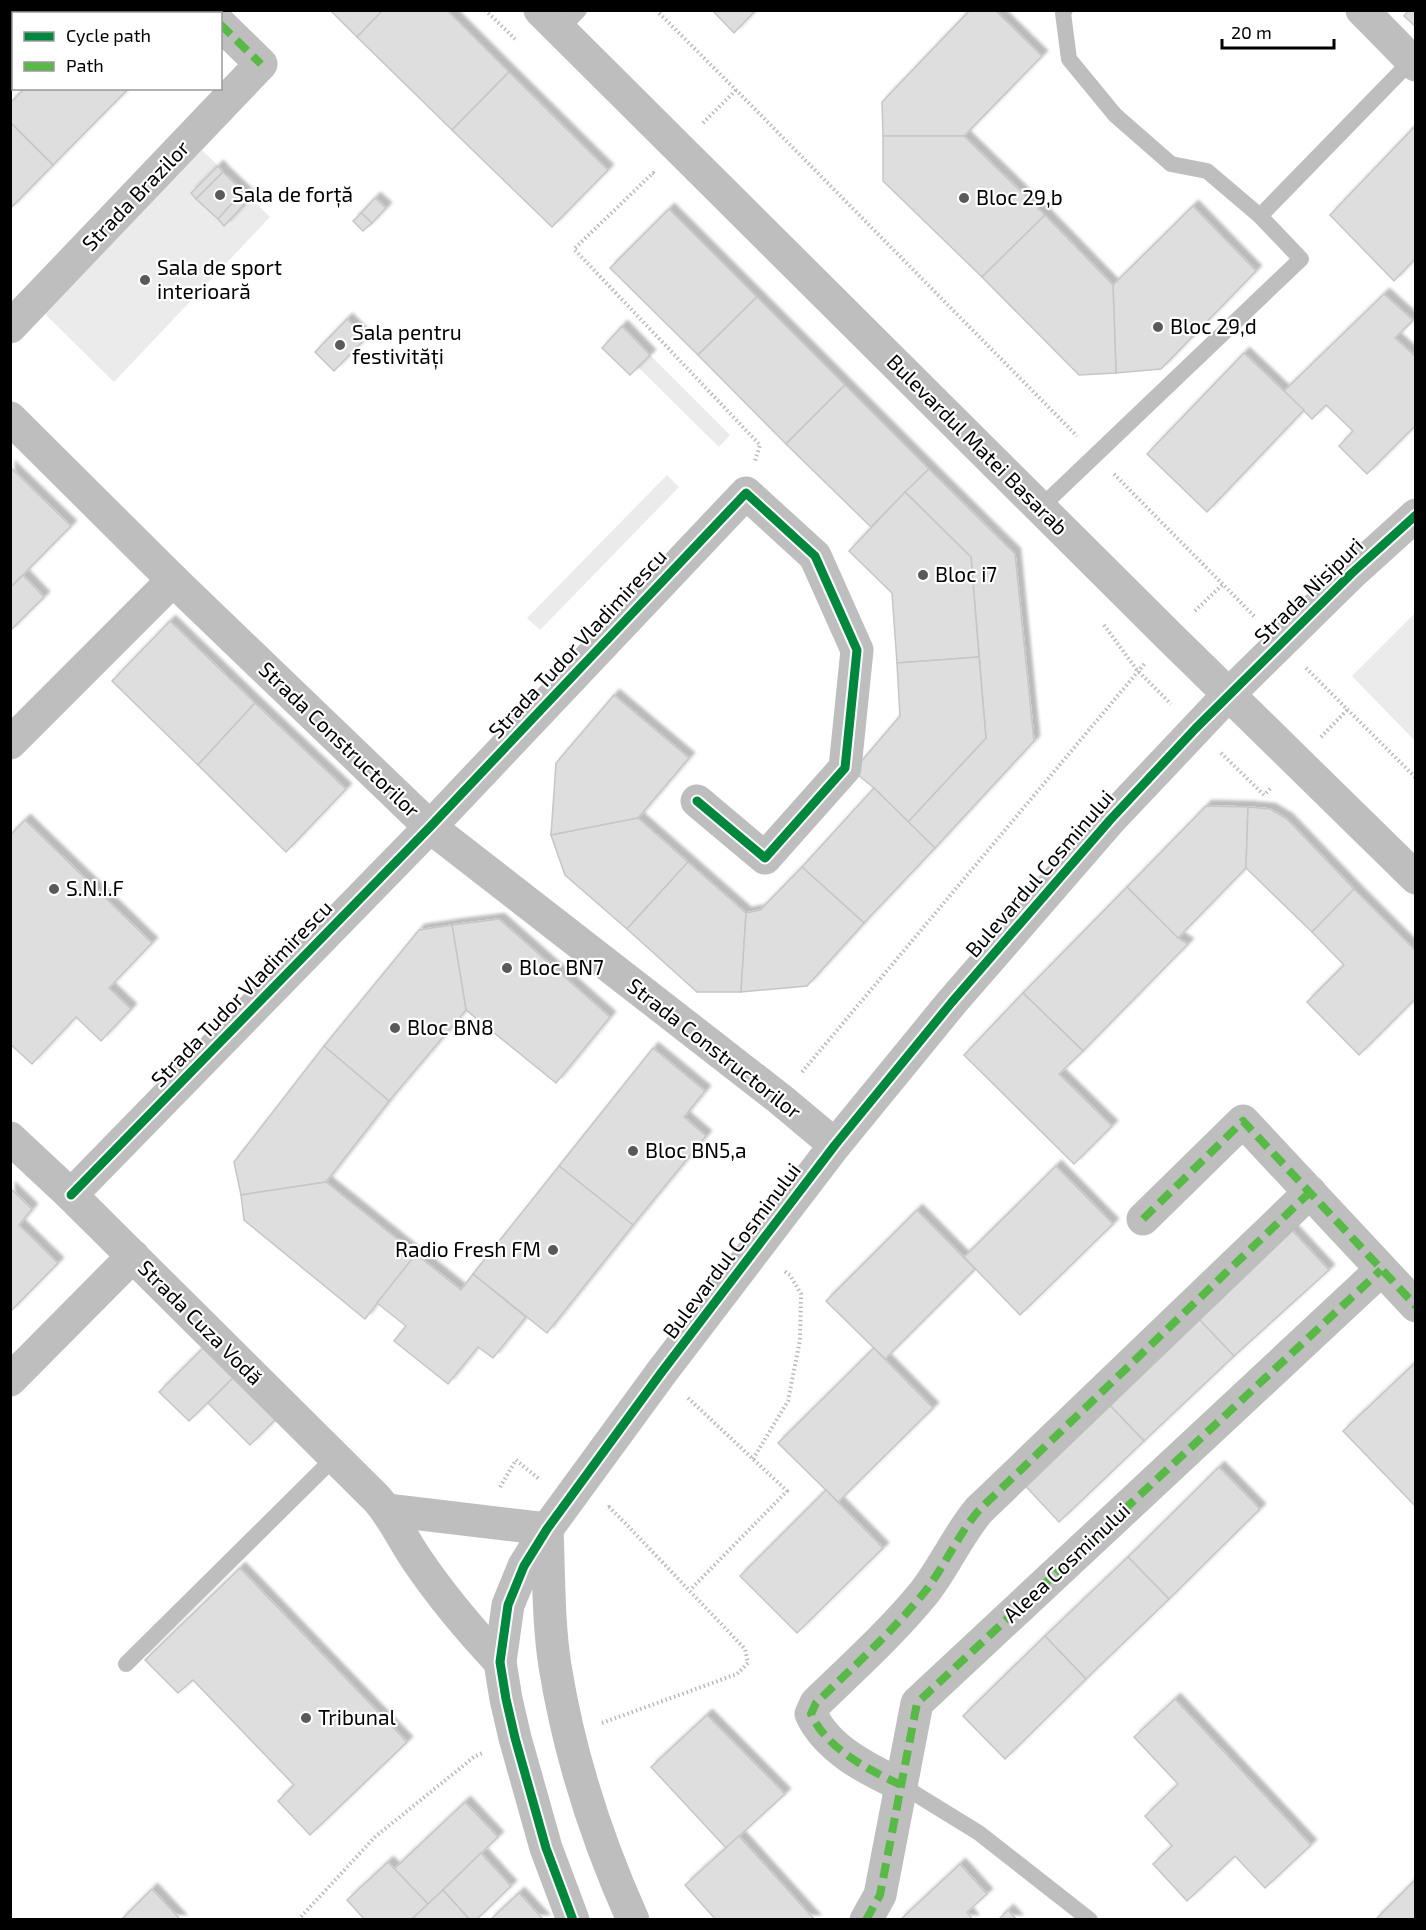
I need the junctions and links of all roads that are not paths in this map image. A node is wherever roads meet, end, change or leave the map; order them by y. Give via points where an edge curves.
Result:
1 (1065, 10) edge
2 (1362, 10) edge
3 (560, 17) edge
4 (222, 26) edge
5 (1414, 63) edge
6 (1260, 216) junction
7 (10, 327) edge
8 (10, 418) edge
9 (1041, 507) junction
10 (1416, 515) edge
11 (173, 580) junction
12 (1229, 694) junction
13 (10, 743) edge
14 (697, 801) dead end
15 (430, 827) junction
16 (1416, 878) edge
17 (10, 1137) edge
18 (835, 1144) junction
19 (1310, 1192) junction
20 (71, 1195) junction
21 (1143, 1219) dead end
22 (133, 1256) junction
23 (1381, 1270) junction
24 (1416, 1306) edge
25 (10, 1380) edge
26 (336, 1457) junction
27 (387, 1510) junction
28 (547, 1529) junction
29 (500, 1662) junction
30 (126, 1664) dead end
31 (901, 1785) junction
32 (573, 1920) edge
33 (633, 1920) edge
34 (866, 1920) edge
35 (1090, 1920) edge

1 - 6 lane via 1069,59 1115,115 1171,164 1207,171
2 - 5 street
3 - 9 street, Bulevardul Matei Basarab
4 - 7 street, Strada Brazilor via 261,64
5 - 6 lane
6 - 9 lane via 1301,259
8 - 11 street, Strada Constructorilor
9 - 12 street, Bulevardul Matei Basarab
10 - 12 street, Strada Nisipuri
11 - 13 street
11 - 15 street, Strada Constructorilor
12 - 16 street, Bulevardul Matei Basarab
12 - 18 street, Bulevardul Cosminului via 1103,829
14 - 15 street, Strada Tudor Vladimirescu via 765,858 845,768 857,650 815,556 746,493
15 - 18 street, Strada Constructorilor
15 - 20 street, Strada Tudor Vladimirescu
17 - 20 street, Strada Cuza Vodă
18 - 28 street, Bulevardul Cosminului
19 - 21 street via 1243,1122
19 - 23 street
19 - 31 street via 979,1510 923,1594 816,1703 811,1714 816,1724 839,1748 855,1762
20 - 22 street, Strada Cuza Vodă
22 - 25 street
22 - 26 street, Strada Cuza Vodă
23 - 24 street
23 - 31 street, Aleea Cosminului via 917,1703
26 - 27 street, Strada Cuza Vodă
26 - 30 lane
27 - 28 street
27 - 29 street, Strada Cuza Vodă via 431,1580
28 - 29 street, Bulevardul Cosminului via 524,1566 508,1605
28 - 33 street via 555,1665 567,1729 598,1833
29 - 32 street, Bulevardul Cosminului via 515,1737 546,1848
31 - 34 street, Aleea Cosminului via 880,1895
31 - 35 lane via 980,1833

